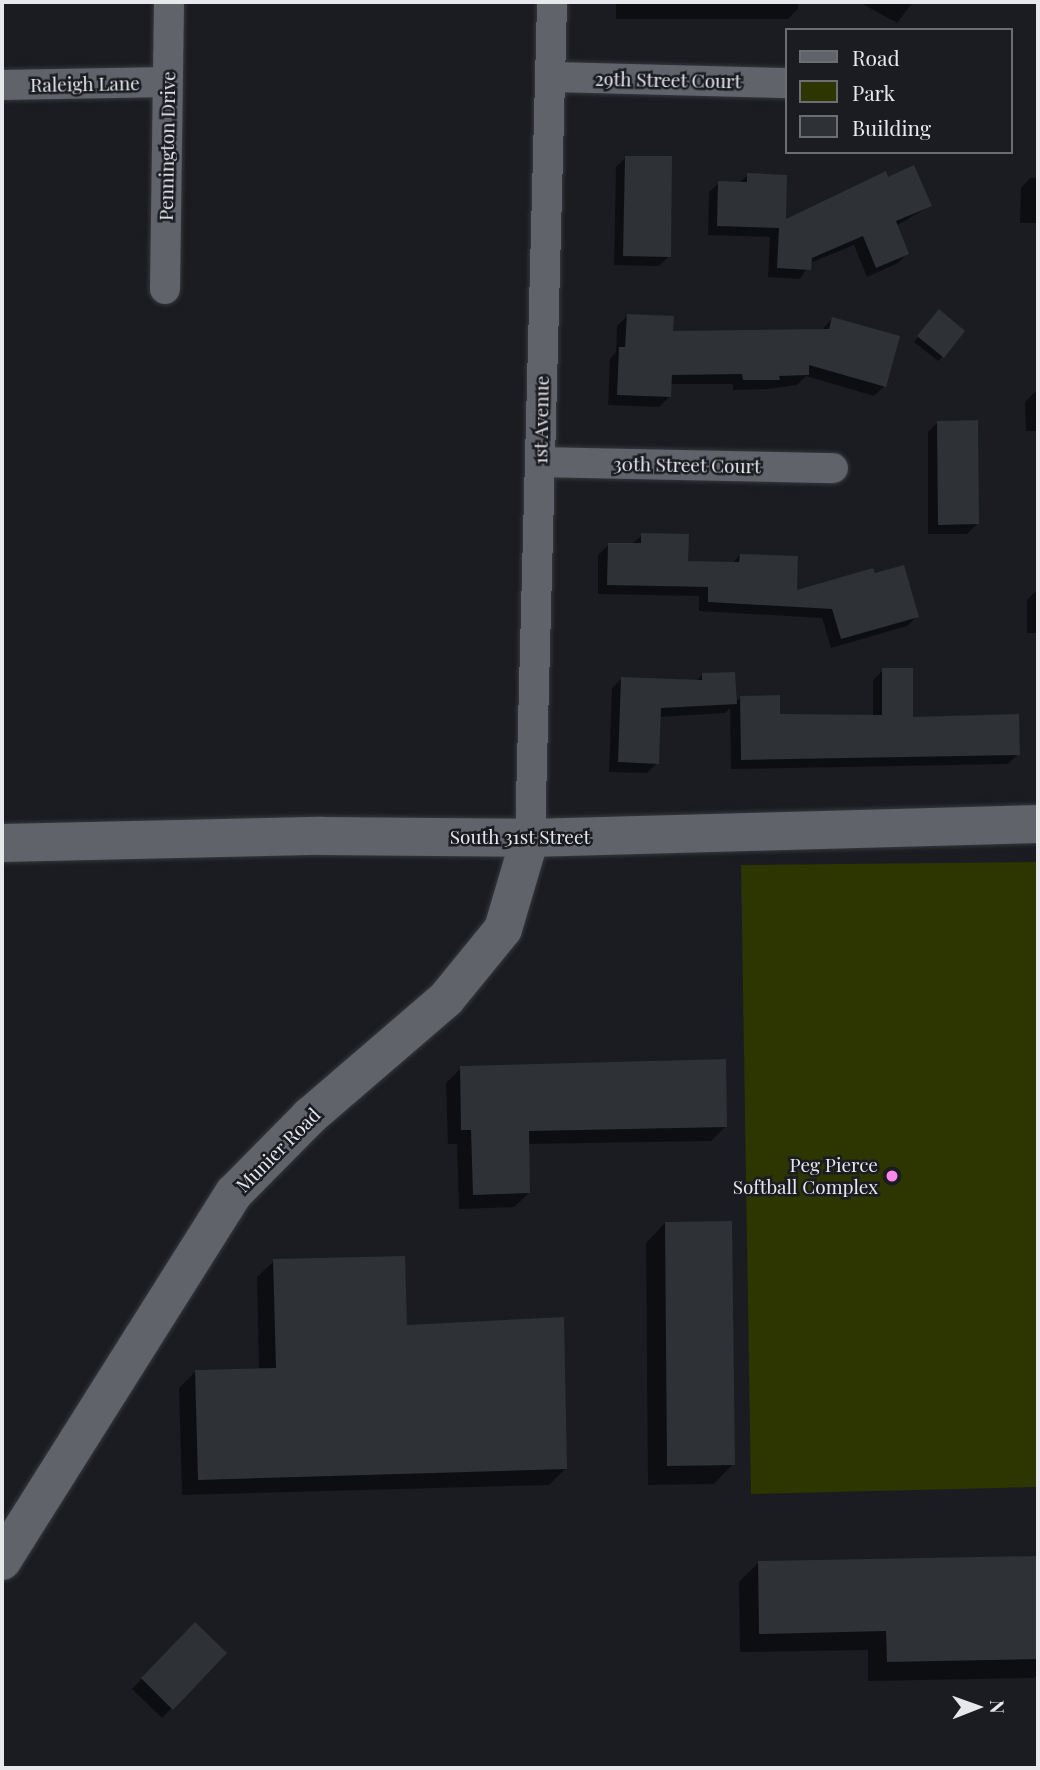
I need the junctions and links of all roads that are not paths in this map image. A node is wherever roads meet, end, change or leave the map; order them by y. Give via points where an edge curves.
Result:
1 (169, 2) edge
2 (552, 2) edge
3 (550, 77) junction
4 (167, 82) junction
5 (785, 83) edge
6 (2, 85) edge
7 (165, 289) dead end
8 (540, 461) junction
9 (833, 468) dead end
10 (1038, 824) edge
11 (530, 838) junction
12 (2, 843) edge
13 (2, 1561) edge

1 - 4 street, Pennington Drive
2 - 3 street, 1st Avenue
3 - 5 street, 29th Street Court
3 - 8 street, 1st Avenue
4 - 6 street, Raleigh Lane
4 - 7 street, Pennington Drive
8 - 9 street, 30th Street Court
8 - 11 street, 1st Avenue
10 - 11 street, South 31st Street
11 - 12 street, South 31st Street via 321,836
11 - 13 street, Munier Road via 503,929 446,999 328,1100 234,1193

